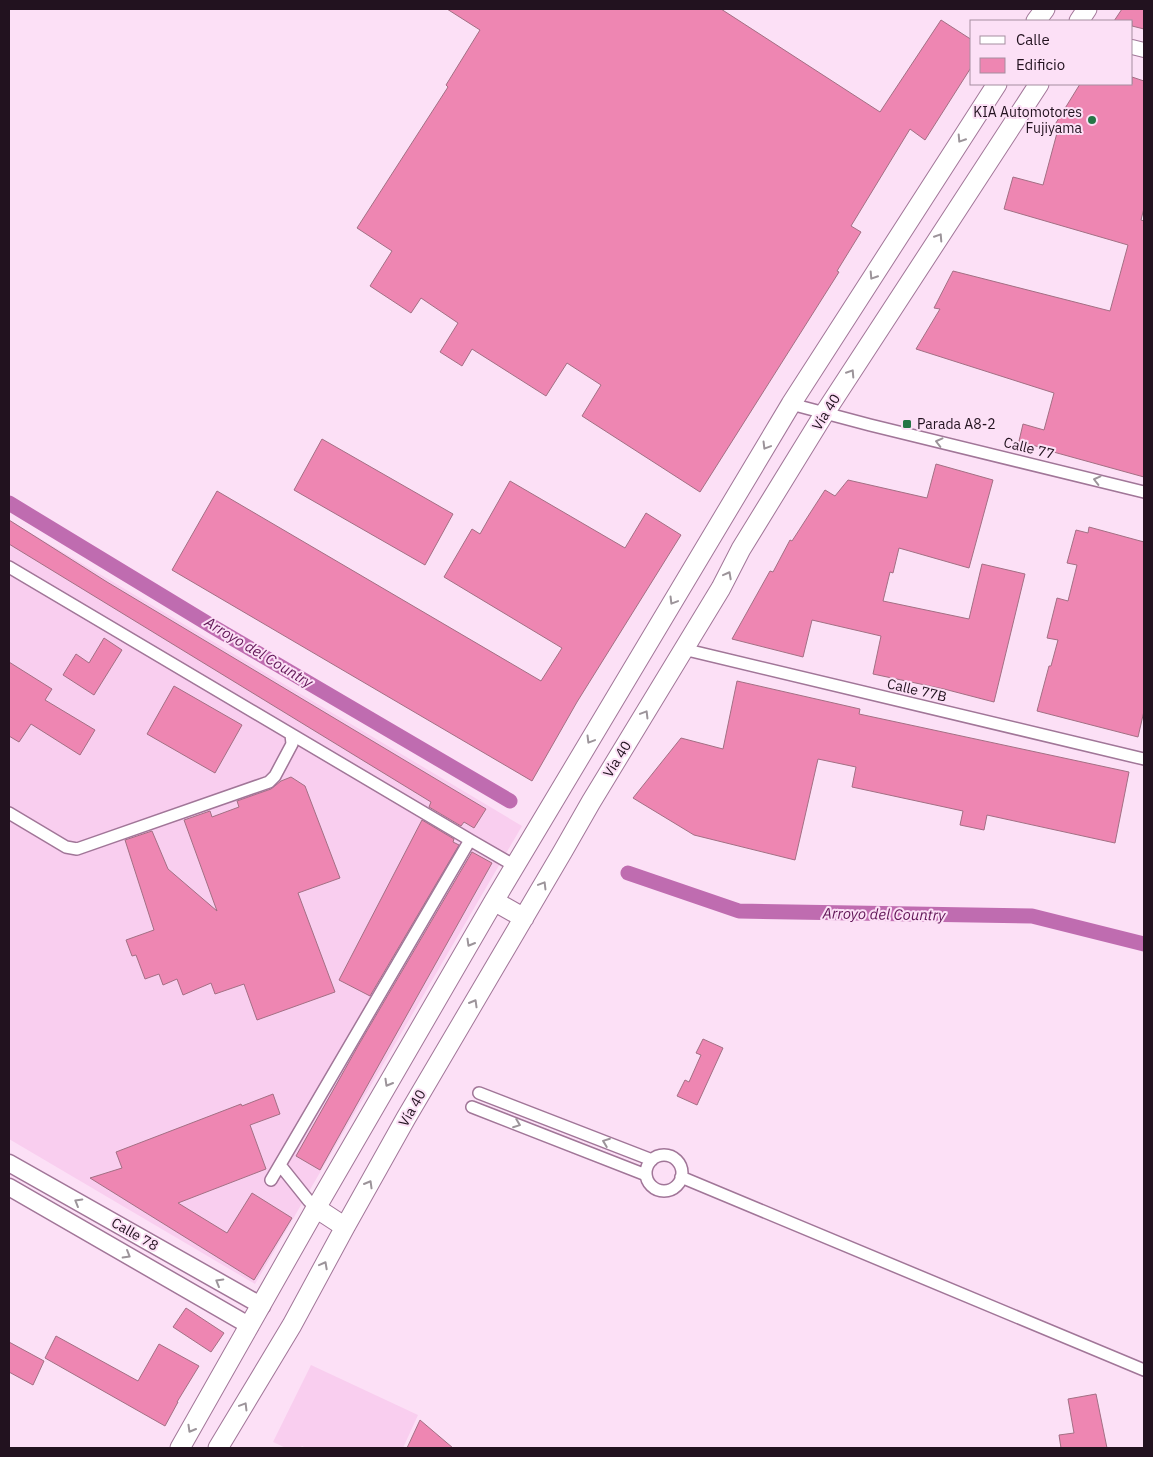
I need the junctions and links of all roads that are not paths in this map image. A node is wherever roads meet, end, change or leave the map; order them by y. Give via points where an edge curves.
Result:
1 (1045, 9) edge
2 (1087, 9) edge
3 (1038, 20) edge
4 (1080, 20) edge
5 (996, 85) edge
6 (1037, 85) edge
7 (790, 404) junction
8 (824, 414) junction
9 (1144, 492) edge
10 (714, 533) junction
11 (742, 550) junction
12 (9, 567) edge
13 (683, 649) junction
14 (291, 734) junction
15 (1144, 759) edge
16 (9, 812) edge
17 (470, 840) junction
18 (509, 863) junction
19 (494, 901) junction
20 (524, 918) junction
21 (479, 1093) dead end
22 (472, 1107) dead end
23 (652, 1160) junction
24 (9, 1163) edge
25 (280, 1165) junction
26 (646, 1175) junction
27 (681, 1177) junction
28 (271, 1180) dead end
29 (9, 1188) edge
30 (311, 1202) junction
31 (345, 1227) junction
32 (262, 1306) junction
33 (250, 1326) junction
34 (1144, 1370) edge
35 (180, 1448) edge
36 (218, 1448) edge

1 - 3 highway
2 - 4 highway
5 -> 7 highway
8 -> 6 highway, Vía 40
7 - 8 street, Calle 77
7 -> 10 highway
9 -> 8 street, Calle 77
8 - 11 highway, Vía 40
10 - 11 highway
10 -> 18 highway
13 -> 11 highway, Vía 40
12 - 14 street
13 - 15 street, Calle 77B
20 -> 13 highway, Vía 40
14 - 16 street via 292,744 269,782 77,848 66,847
14 - 17 street
17 - 18 street
17 - 25 street
18 - 19 highway
19 - 20 highway
19 -> 30 highway
31 -> 20 highway, Vía 40
23 -> 21 street
22 -> 26 street
23 - 26 street
23 - 27 street via 662,1155 673,1157 680,1166
32 -> 24 main road, Calle 78
25 - 28 street
25 - 30 street
26 - 27 street via 651,1185 660,1191 676,1186
27 - 34 street
29 -> 33 main road, Calle 78
30 - 31 highway
30 - 32 highway
36 -> 31 highway, Vía 40 via 292,1325
32 - 33 highway
33 -> 35 highway

